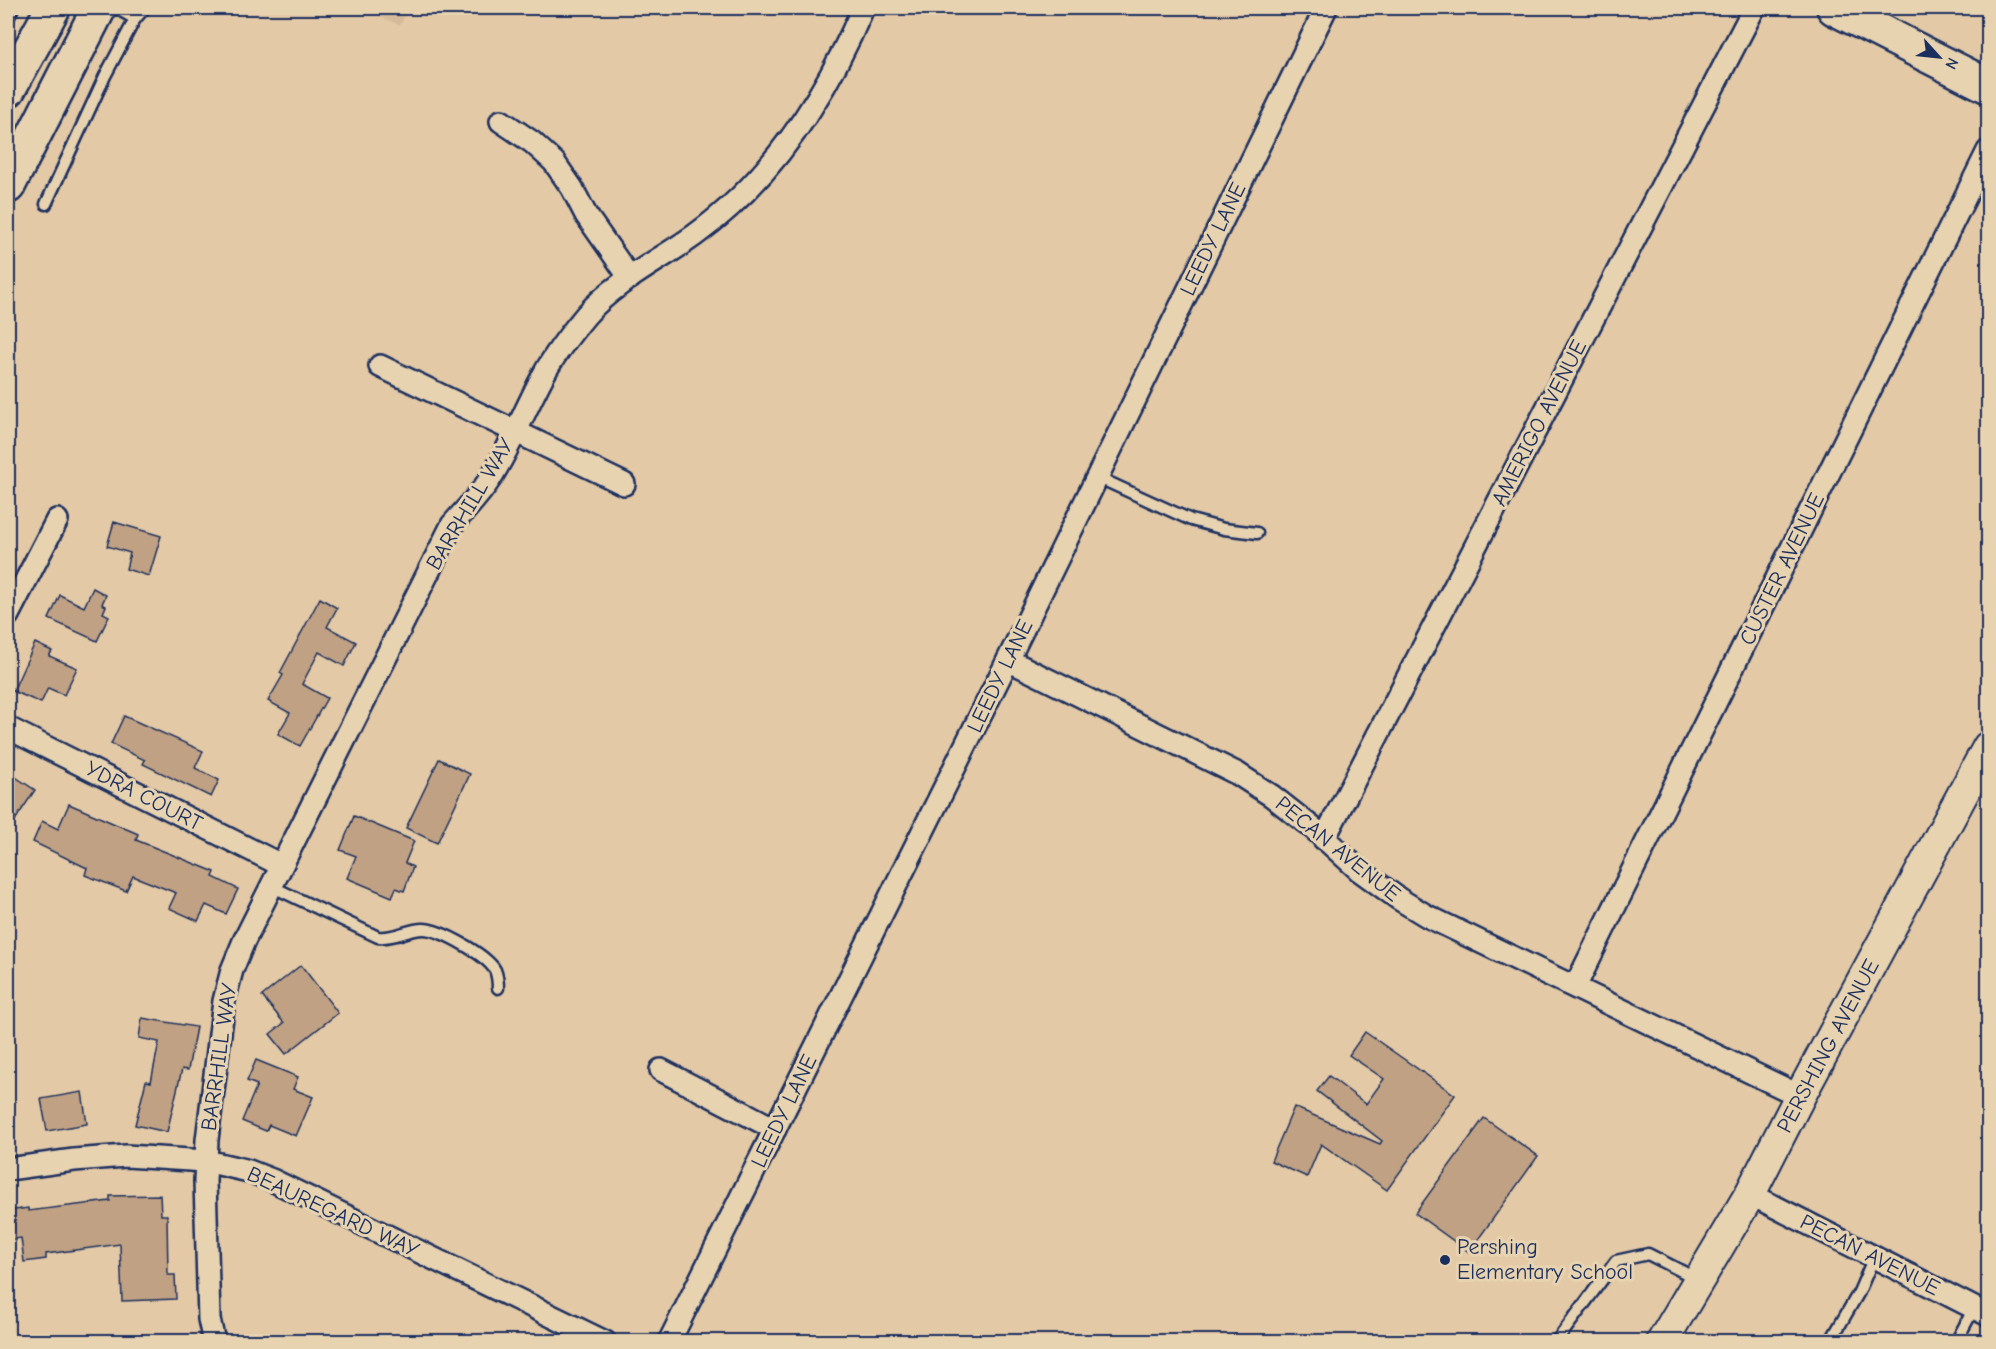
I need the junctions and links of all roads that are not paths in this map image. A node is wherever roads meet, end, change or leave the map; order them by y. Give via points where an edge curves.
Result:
1 (13, 8) edge
2 (53, 8) edge
3 (99, 8) edge
4 (117, 8) edge
5 (145, 8) edge
6 (862, 8) edge
7 (1326, 8) edge
8 (1754, 8) edge
9 (1834, 8) edge
10 (8, 19) edge
11 (135, 19) junction
12 (1989, 86) edge
13 (8, 90) edge
14 (501, 121) dead end
15 (1989, 151) edge
16 (9, 180) edge
17 (46, 204) dead end
18 (630, 278) junction
19 (380, 366) dead end
20 (515, 430) junction
21 (1097, 477) junction
22 (624, 484) dead end
23 (57, 520) dead end
24 (1257, 533) dead end
25 (8, 615) edge
26 (1008, 660) junction
27 (8, 728) edge
28 (1989, 747) edge
29 (1324, 839) junction
30 (281, 865) junction
31 (271, 886) junction
32 (1575, 987) junction
33 (498, 988) dead end
34 (661, 1070) dead end
35 (1800, 1096) junction
36 (775, 1129) junction
37 (206, 1161) junction
38 (8, 1169) edge
39 (1750, 1194) junction
40 (1874, 1257) junction
41 (1699, 1280) junction
42 (1981, 1312) edge
43 (214, 1341) edge
44 (605, 1341) edge
45 (669, 1341) edge
46 (1556, 1341) edge
47 (1662, 1341) edge
48 (1830, 1341) edge
49 (1956, 1341) edge

1 - 10 lane
2 - 13 main road
3 - 16 main road
4 - 11 lane
5 - 11 lane
6 - 18 street, BARRHILL WAY via 831,76 776,158 697,234
7 - 21 street, LEEDY LANE
8 - 29 street, AMERIGO AVENUE
9 - 12 main road
11 - 17 lane
14 - 18 street via 554,162
15 - 32 street, CUSTER AVENUE
18 - 20 street, BARRHILL WAY via 587,315 566,341
19 - 20 street
20 - 22 street
20 - 30 street, BARRHILL WAY via 489,480 452,525
21 - 24 lane via 1191,520 1224,530
21 - 26 street, LEEDY LANE
23 - 25 street
26 - 29 street, PECAN AVENUE via 1238,774
26 - 36 street, LEEDY LANE
27 - 30 street, YDRA COURT
28 - 35 street, PERSHING AVENUE
29 - 32 street, PECAN AVENUE via 1359,870 1418,910
30 - 31 street, BARRHILL WAY
31 - 33 lane via 378,937 423,929 443,935 487,960 495,971
31 - 37 street, BARRHILL WAY via 232,970
32 - 35 street, PECAN AVENUE
34 - 36 street
35 - 39 street, PERSHING AVENUE
36 - 45 street, LEEDY LANE
37 - 38 street, BEAUREGARD WAY via 126,1156
37 - 43 street, BARRHILL WAY via 209,1319
37 - 44 street, BEAUREGARD WAY via 272,1180
39 - 40 street, PECAN AVENUE
39 - 41 street, PERSHING AVENUE
40 - 42 street, PECAN AVENUE
40 - 48 lane
41 - 46 lane via 1648,1254 1616,1261
41 - 47 street, PERSHING AVENUE
42 - 49 lane

